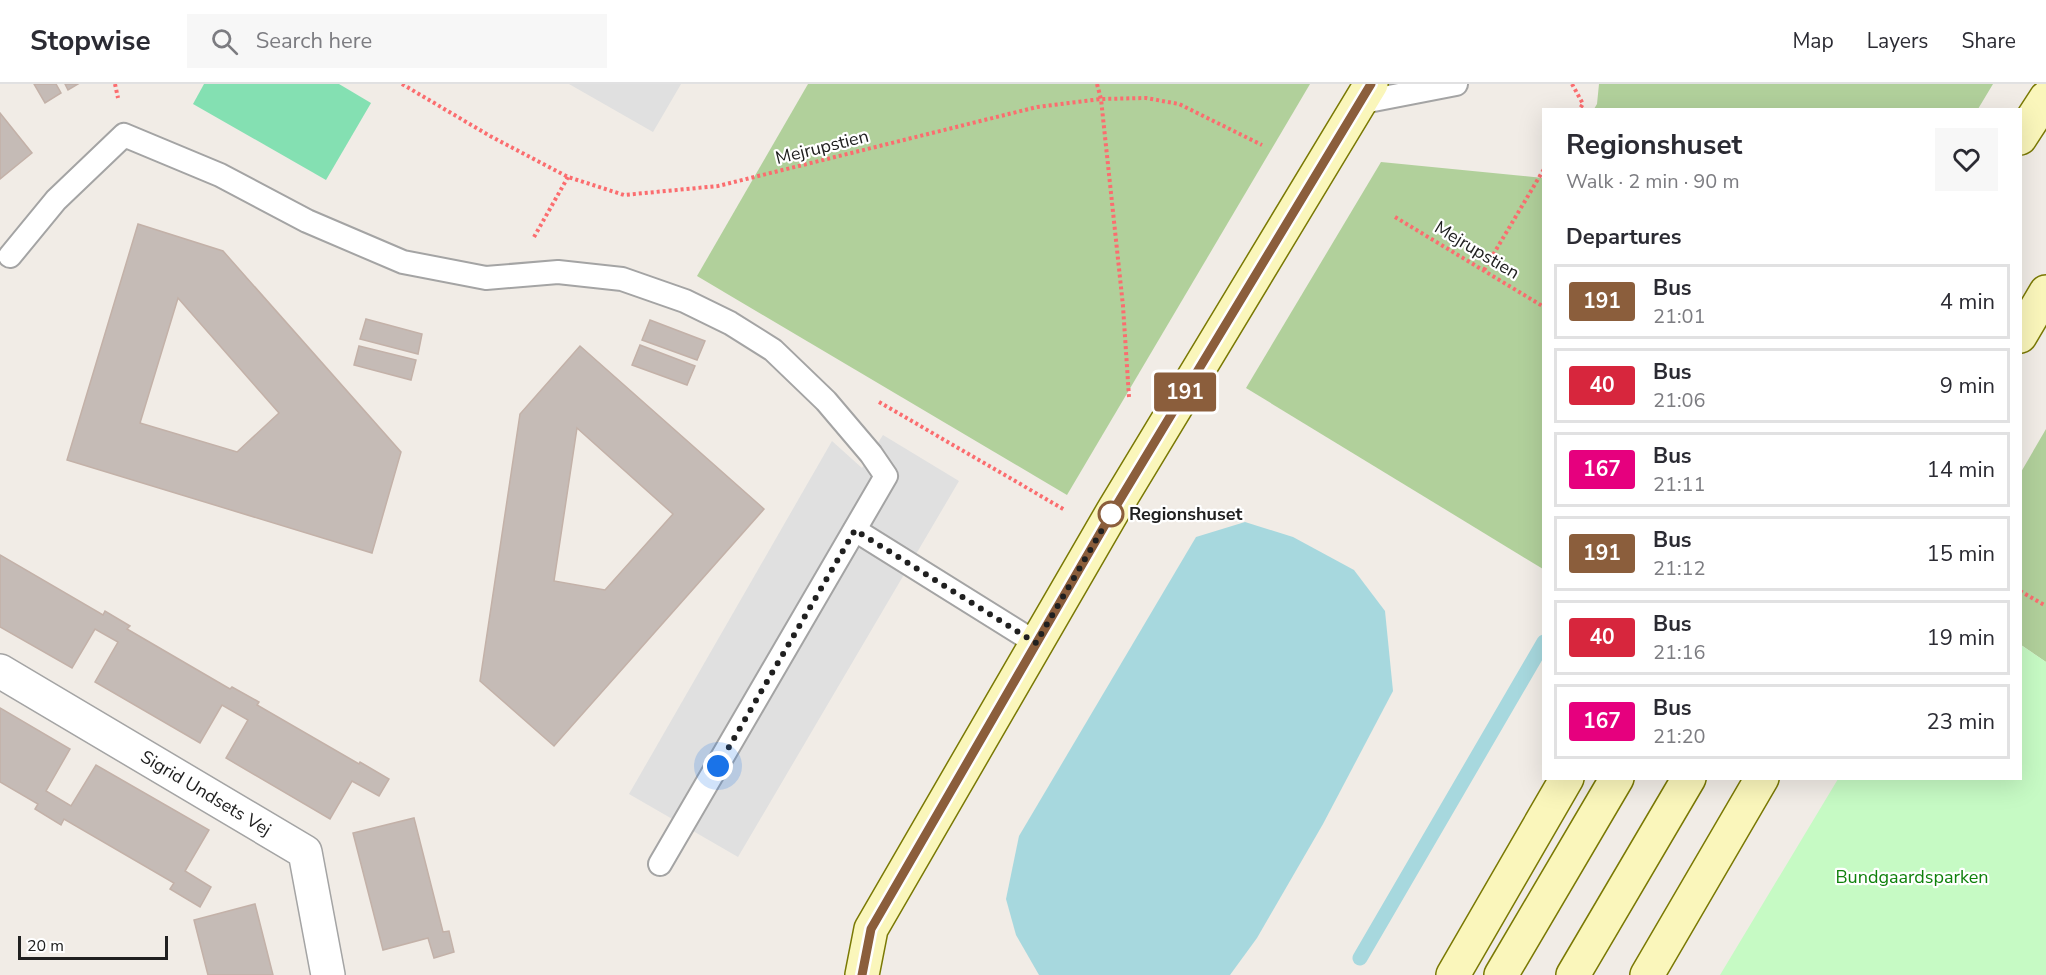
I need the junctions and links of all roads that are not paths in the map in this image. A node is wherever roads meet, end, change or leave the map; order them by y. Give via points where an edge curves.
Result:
1 (1456, 84) edge
2 (1365, 93) edge
3 (2046, 98) edge
4 (2022, 135) edge
5 (10, 256) dead end
6 (2046, 292) edge
7 (2022, 333) edge
8 (855, 530) junction
9 (1036, 643) junction
10 (0, 671) edge
11 (1566, 780) edge
12 (1616, 780) edge
13 (1688, 780) edge
14 (1761, 780) edge
15 (660, 864) dead end
16 (328, 975) edge
17 (862, 975) edge
18 (1453, 975) edge
19 (1501, 975) edge
20 (1574, 975) edge
21 (1647, 975) edge

1 - 2 lane
2 - 9 main road
3 - 4 main road
5 - 8 lane via 56,200 124,135 220,175 307,221 403,262 486,278 558,272 622,279 686,301 730,322 773,350 826,401 886,476
6 - 7 main road
8 - 9 lane
8 - 15 lane
9 - 17 main road via 871,929
10 - 16 street, Sigrid Undsets Vej via 305,852
11 - 18 main road
12 - 19 main road
13 - 20 main road
14 - 21 main road

